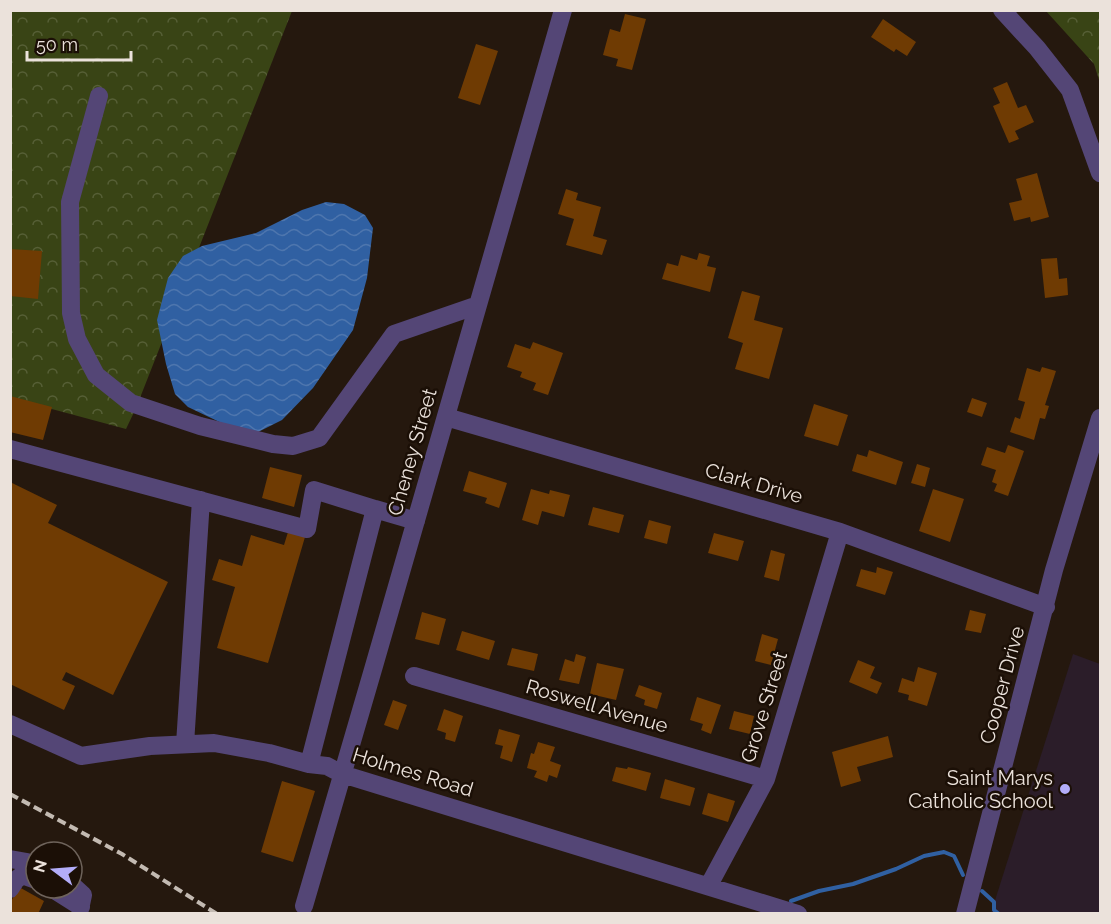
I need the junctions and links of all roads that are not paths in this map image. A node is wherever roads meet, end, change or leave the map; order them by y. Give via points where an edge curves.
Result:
1 (563, 10) edge
2 (1011, 15) edge
3 (99, 96) dead end
4 (1101, 173) edge
5 (478, 305) junction
6 (446, 417) junction
7 (1101, 418) edge
8 (10, 449) edge
9 (201, 500) junction
10 (375, 508) junction
11 (416, 521) junction
12 (840, 532) junction
13 (1046, 607) junction
14 (414, 676) dead end
15 (10, 724) edge
16 (185, 744) junction
17 (309, 764) junction
18 (342, 774) junction
19 (766, 779) junction
20 (24, 877) edge
21 (709, 885) junction
22 (10, 890) edge
23 (66, 900) edge
24 (304, 906) dead end
25 (79, 910) edge
26 (798, 914) edge
27 (964, 914) edge

1 - 5 street, Cheney Street
2 - 4 street via 1070,90
3 - 5 street via 70,202 71,313 77,339 96,375 131,403 200,426 293,446 319,438 394,334
5 - 6 street, Cheney Street
6 - 11 street, Cheney Street
6 - 12 street, Clark Drive
7 - 13 street, Cooper Drive
8 - 9 street
9 - 10 street via 307,529 314,490
9 - 16 street
10 - 11 street
10 - 17 street
11 - 18 street, Cheney Street
12 - 13 street, Clark Drive
12 - 19 street, Grove Street
13 - 27 street, Cooper Drive
14 - 19 street, Roswell Avenue
15 - 16 street, Holmes Road via 81,756
16 - 17 street, Holmes Road via 214,743
17 - 18 street, Holmes Road via 327,766
18 - 21 street, Holmes Road
18 - 24 street, Cheney Street
19 - 21 street, Grove Street
20 - 22 street via 16,880
21 - 26 street, Holmes Road
23 - 25 street

